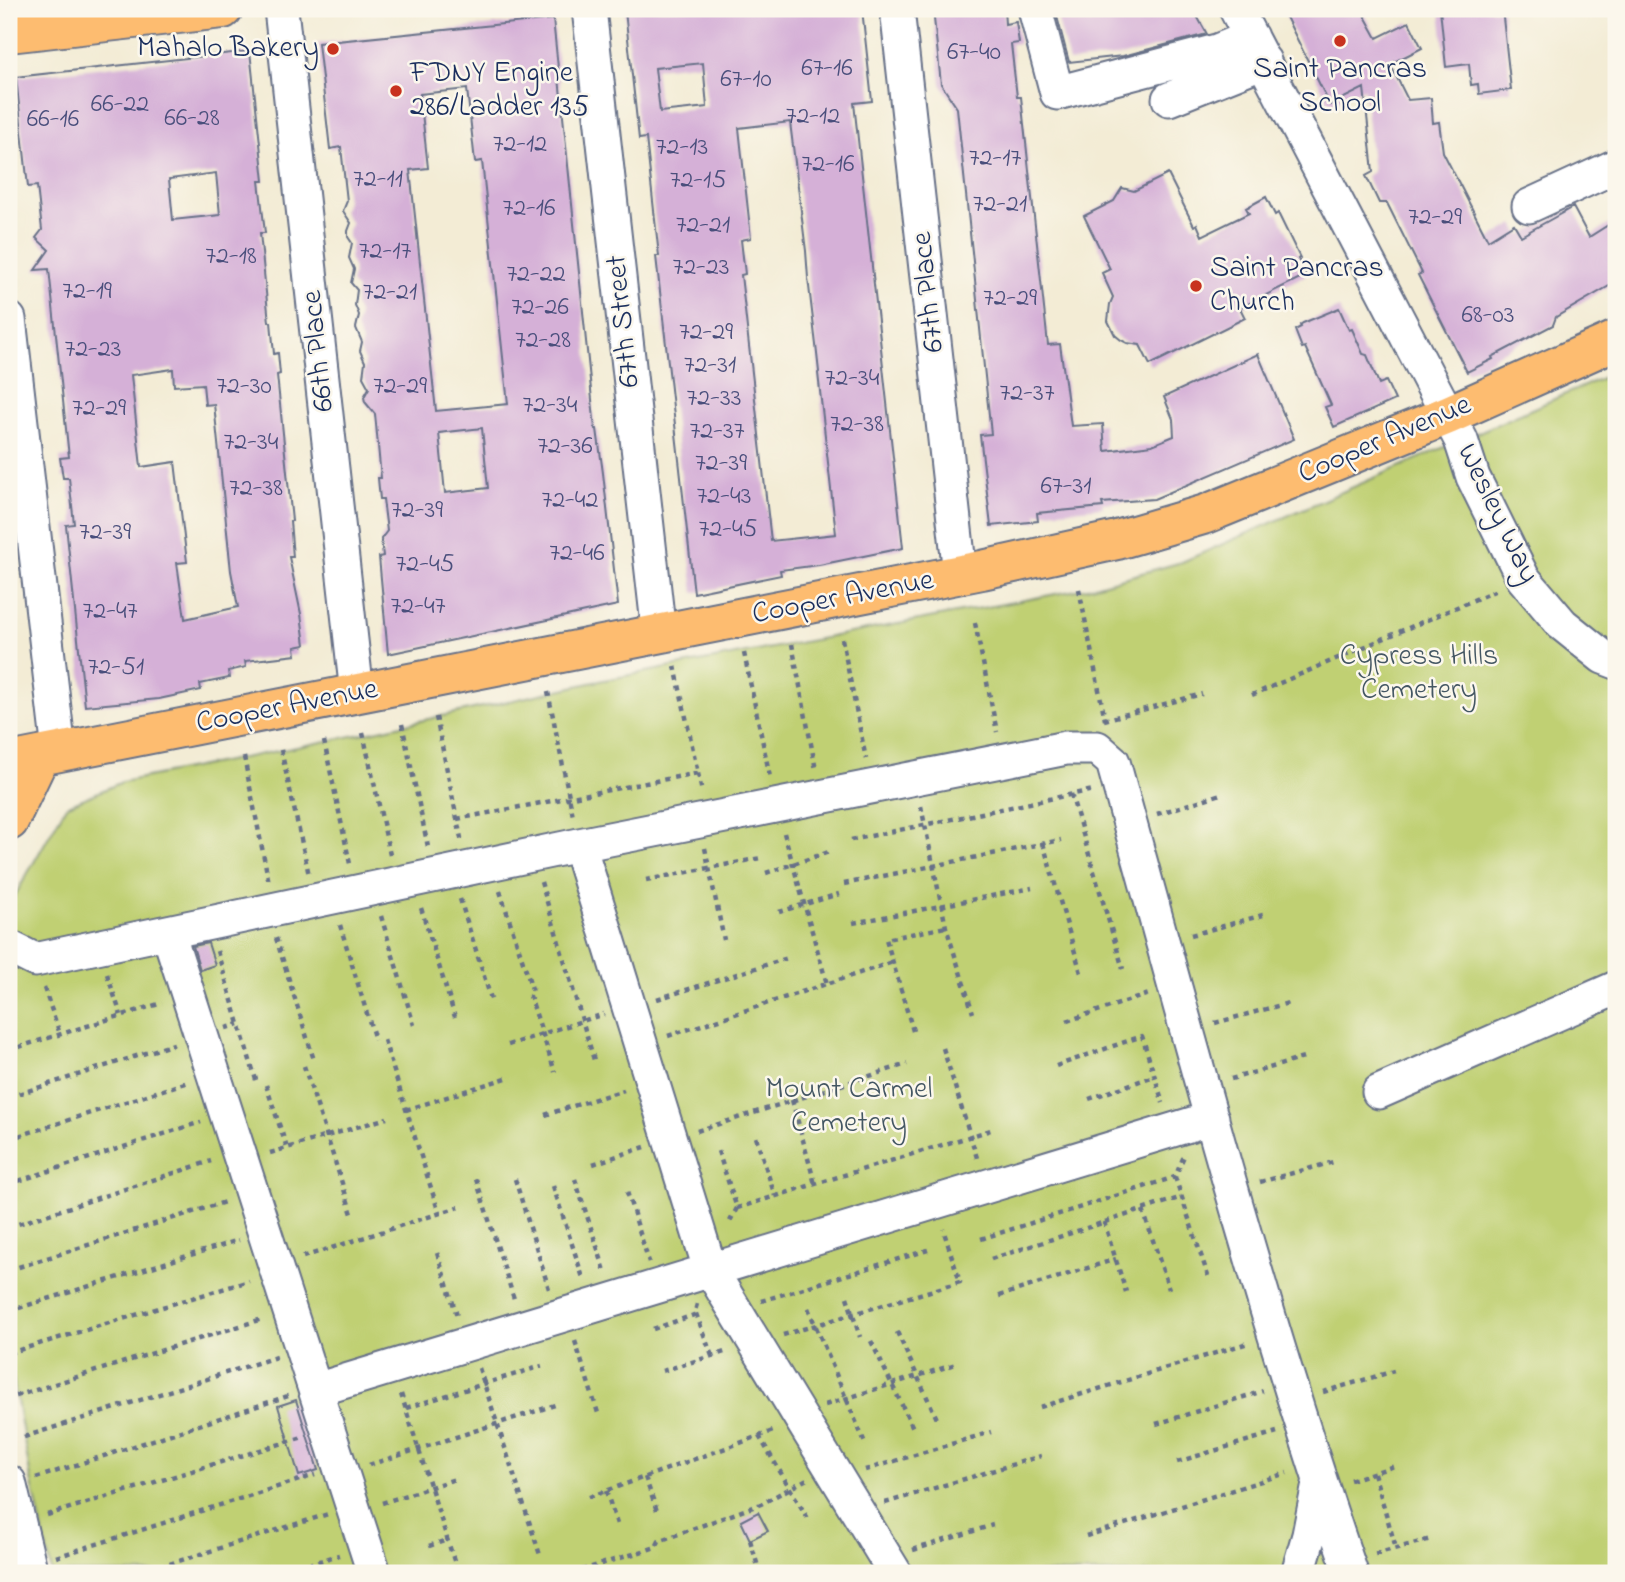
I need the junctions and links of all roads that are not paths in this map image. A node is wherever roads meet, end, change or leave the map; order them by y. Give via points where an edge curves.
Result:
1 (223, 9) edge
2 (281, 9) edge
3 (589, 9) edge
4 (897, 9) edge
5 (1035, 9) edge
6 (148, 13) edge
7 (9, 33) edge
8 (1250, 36) edge
9 (1169, 99) dead end
10 (1616, 166) edge
11 (1529, 206) dead end
12 (9, 319) edge
13 (1616, 340) edge
14 (1448, 415) junction
15 (960, 575) junction
16 (667, 650) junction
17 (1616, 662) edge
18 (357, 694) junction
19 (36, 757) edge
20 (9, 821) edge
21 (579, 845) junction
22 (168, 932) junction
23 (22, 954) edge
24 (1616, 988) edge
25 (1379, 1092) dead end
26 (1196, 1114) junction
27 (710, 1269) junction
28 (315, 1388) junction
29 (1319, 1477) junction
30 (20, 1481) edge
31 (370, 1560) edge
32 (40, 1566) edge
33 (890, 1566) edge
34 (1346, 1569) edge
35 (1298, 1573) edge

1 - 6 main road
2 - 18 street, 66th Place
3 - 16 street, 67th Street
4 - 15 street, 67th Place
5 - 8 street via 1057,93 1217,51
6 - 7 main road
8 - 9 street
8 - 14 street, Wesley Way
10 - 11 street
12 - 19 street
13 - 14 main road, Cooper Avenue
14 - 15 main road, Cooper Avenue via 1206,514 1116,540
14 - 17 street, Wesley Way via 1523,578 1562,624
15 - 16 main road, Cooper Avenue
16 - 18 main road, Cooper Avenue
18 - 19 main road, Cooper Avenue
19 - 20 main road
21 - 22 street
21 - 26 street via 701,807 776,806 1066,748 1097,748 1116,773 1188,1031
21 - 27 street
22 - 23 street via 97,947
22 - 28 street
24 - 25 street
26 - 27 street via 985,1186
26 - 29 street via 1232,1189
27 - 28 street via 523,1326 472,1353
27 - 33 street via 755,1344 787,1421 834,1473
28 - 31 street
29 - 34 street
29 - 35 street
30 - 32 street
34 - 35 street via 1320,1566

